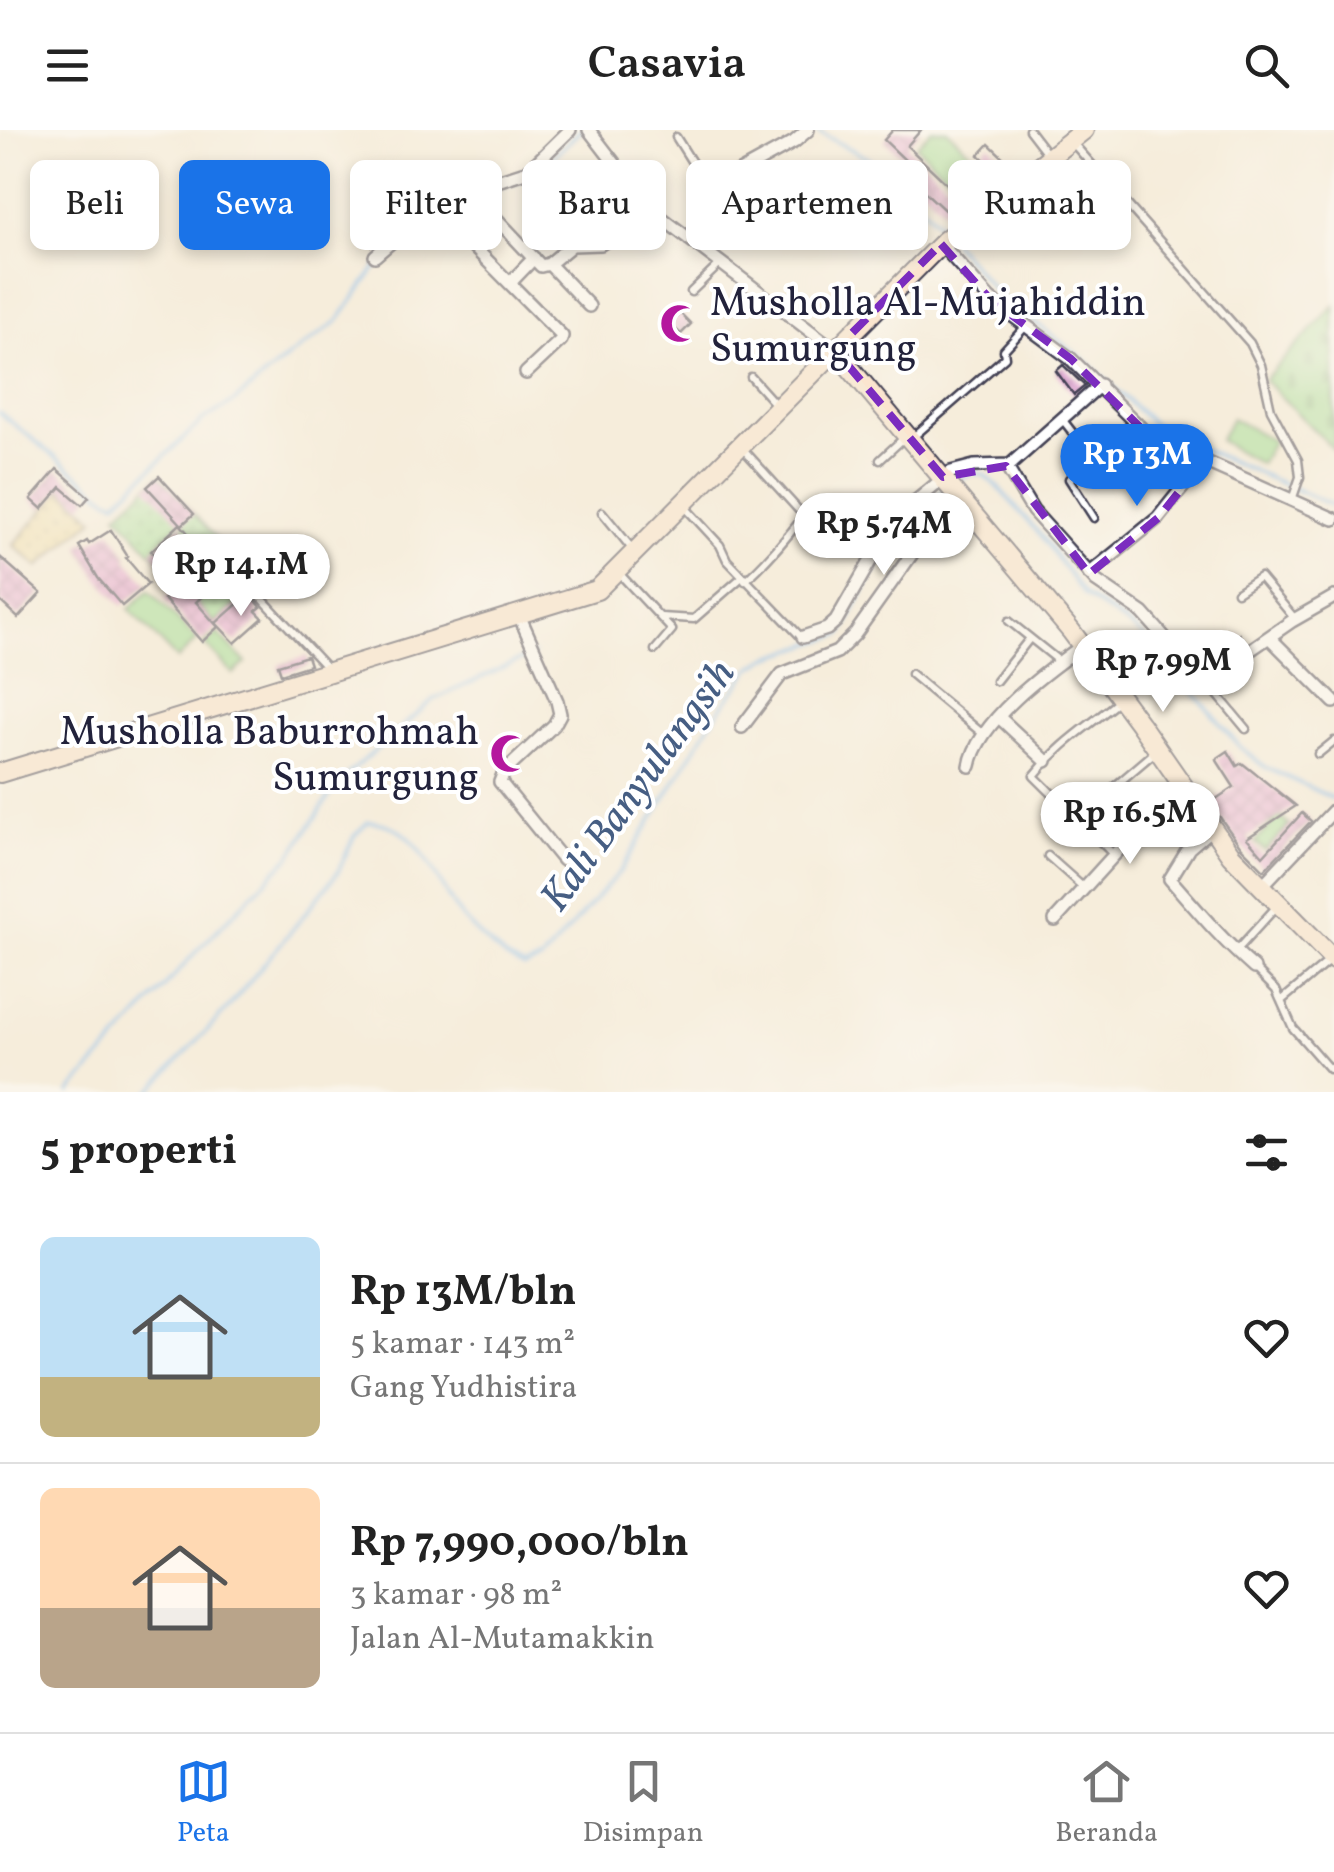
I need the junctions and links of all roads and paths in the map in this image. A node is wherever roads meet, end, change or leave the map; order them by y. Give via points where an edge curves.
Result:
1 (570, 130) edge
2 (589, 130) edge
3 (807, 130) edge
4 (1029, 130) edge
5 (1077, 135) edge
6 (676, 137) dead end
7 (1049, 156) junction
8 (612, 160) edge
9 (691, 160) edge
10 (761, 160) edge
11 (502, 179) edge
12 (502, 224) edge
13 (946, 238) junction
14 (382, 250) edge
15 (477, 250) edge
16 (565, 250) edge
17 (704, 250) edge
18 (375, 256) dead end
19 (534, 258) junction
20 (721, 263) junction
21 (549, 264) junction
22 (510, 283) junction
23 (692, 292) dead end
24 (589, 306) dead end
25 (1027, 326) junction
26 (835, 350) junction
27 (526, 373) dead end
28 (751, 377) dead end
29 (1100, 385) junction
30 (778, 408) junction
31 (1062, 419) junction
32 (909, 437) junction
33 (1115, 444) dead end
34 (740, 446) junction
35 (880, 460) dead end
36 (1094, 460) junction
37 (1203, 462) junction
38 (1006, 466) junction
39 (943, 478) junction
40 (1294, 497) junction
41 (962, 500) junction
42 (683, 504) junction
43 (602, 512) dead end
44 (1094, 518) dead end
45 (1334, 518) edge
46 (636, 552) junction
47 (617, 571) junction
48 (1090, 574) junction
49 (744, 579) junction
50 (1237, 592) dead end
51 (258, 593) dead end
52 (1334, 596) edge
53 (519, 616) junction
54 (660, 616) junction
55 (1295, 619) junction
56 (1009, 621) dead end
57 (1269, 637) junction
58 (803, 638) joint
59 (1030, 638) junction
60 (1082, 646) junction
61 (655, 650) dead end
62 (1060, 662) junction
63 (330, 672) junction
64 (911, 674) dead end
65 (996, 681) dead end
66 (1207, 682) junction
67 (1122, 699) junction
68 (1334, 702) edge
69 (1000, 718) junction
70 (742, 726) dead end
71 (1246, 729) dead end
72 (984, 736) junction
73 (1334, 741) edge
74 (1158, 750) junction
75 (1318, 754) dead end
76 (1046, 761) junction
77 (970, 766) dead end
78 (0, 773) edge
79 (1186, 793) junction
80 (1095, 803) dead end
81 (1330, 813) edge
82 (1211, 829) junction
83 (1114, 855) junction
84 (1048, 856) dead end
85 (563, 860) dead end
86 (1084, 888) junction
87 (1260, 888) junction
88 (1278, 905) junction
89 (1055, 920) dead end
90 (1236, 952) junction
91 (1333, 959) edge
92 (1254, 968) joint
93 (1281, 1001) junction
94 (1334, 1068) edge

1 - 11 street via 528,171
2 - 8 street
3 - 10 street
4 - 7 lane
5 - 7 street
5 - 40 lane via 1250,342 1273,415 1298,460
6 - 9 lane
7 - 13 street
12 - 19 street
13 - 25 street via 990,299
13 - 26 street
14 - 18 street
15 - 22 street
16 - 21 street
17 - 20 street
19 - 21 street
19 - 22 street
20 - 23 lane
20 - 26 street
21 - 24 street
22 - 27 street via 562,337
25 - 29 street
25 - 32 lane via 1005,357
26 - 30 street
26 - 32 street
28 - 30 lane
29 - 31 street
29 - 37 street via 1150,437
30 - 34 street
31 - 36 lane
31 - 38 street
32 - 35 lane
32 - 39 street
33 - 36 lane
34 - 42 street
34 - 49 lane via 804,516
36 - 44 lane via 1069,479
37 - 40 street
37 - 48 street via 1161,516
38 - 39 street via 970,466
38 - 48 street via 1033,511
39 - 41 street
39 - 58 street via 891,528 836,621
40 - 45 street
41 - 60 street
41 - 70 street via 920,542 836,654 782,674
42 - 46 street
42 - 49 lane
43 - 46 lane
46 - 47 street
47 - 53 street via 592,593
47 - 54 lane
48 - 66 street via 1143,613
49 - 54 lane via 694,619
49 - 58 lane
50 - 55 lane via 1260,577
51 - 63 lane
52 - 55 street
53 - 63 street
53 - 85 street via 560,712 500,782
54 - 61 lane via 672,631
55 - 57 street
56 - 59 lane
57 - 66 street
57 - 68 street
59 - 62 lane
59 - 65 lane
60 - 62 street
60 - 67 street
62 - 69 street
63 - 78 street
64 - 72 lane
66 - 71 lane
67 - 74 street
67 - 76 lane
69 - 72 street
69 - 76 street
72 - 77 street
73 - 75 lane
74 - 79 street
74 - 80 lane
76 - 83 lane via 1034,778
79 - 82 street
79 - 83 street
81 - 87 street
82 - 87 street
82 - 90 street via 1169,878
83 - 86 street
84 - 86 lane
86 - 89 street
87 - 88 street
88 - 90 lane
88 - 91 street
90 - 92 street
91 - 93 lane
92 - 93 lane
93 - 94 lane via 1292,1028

